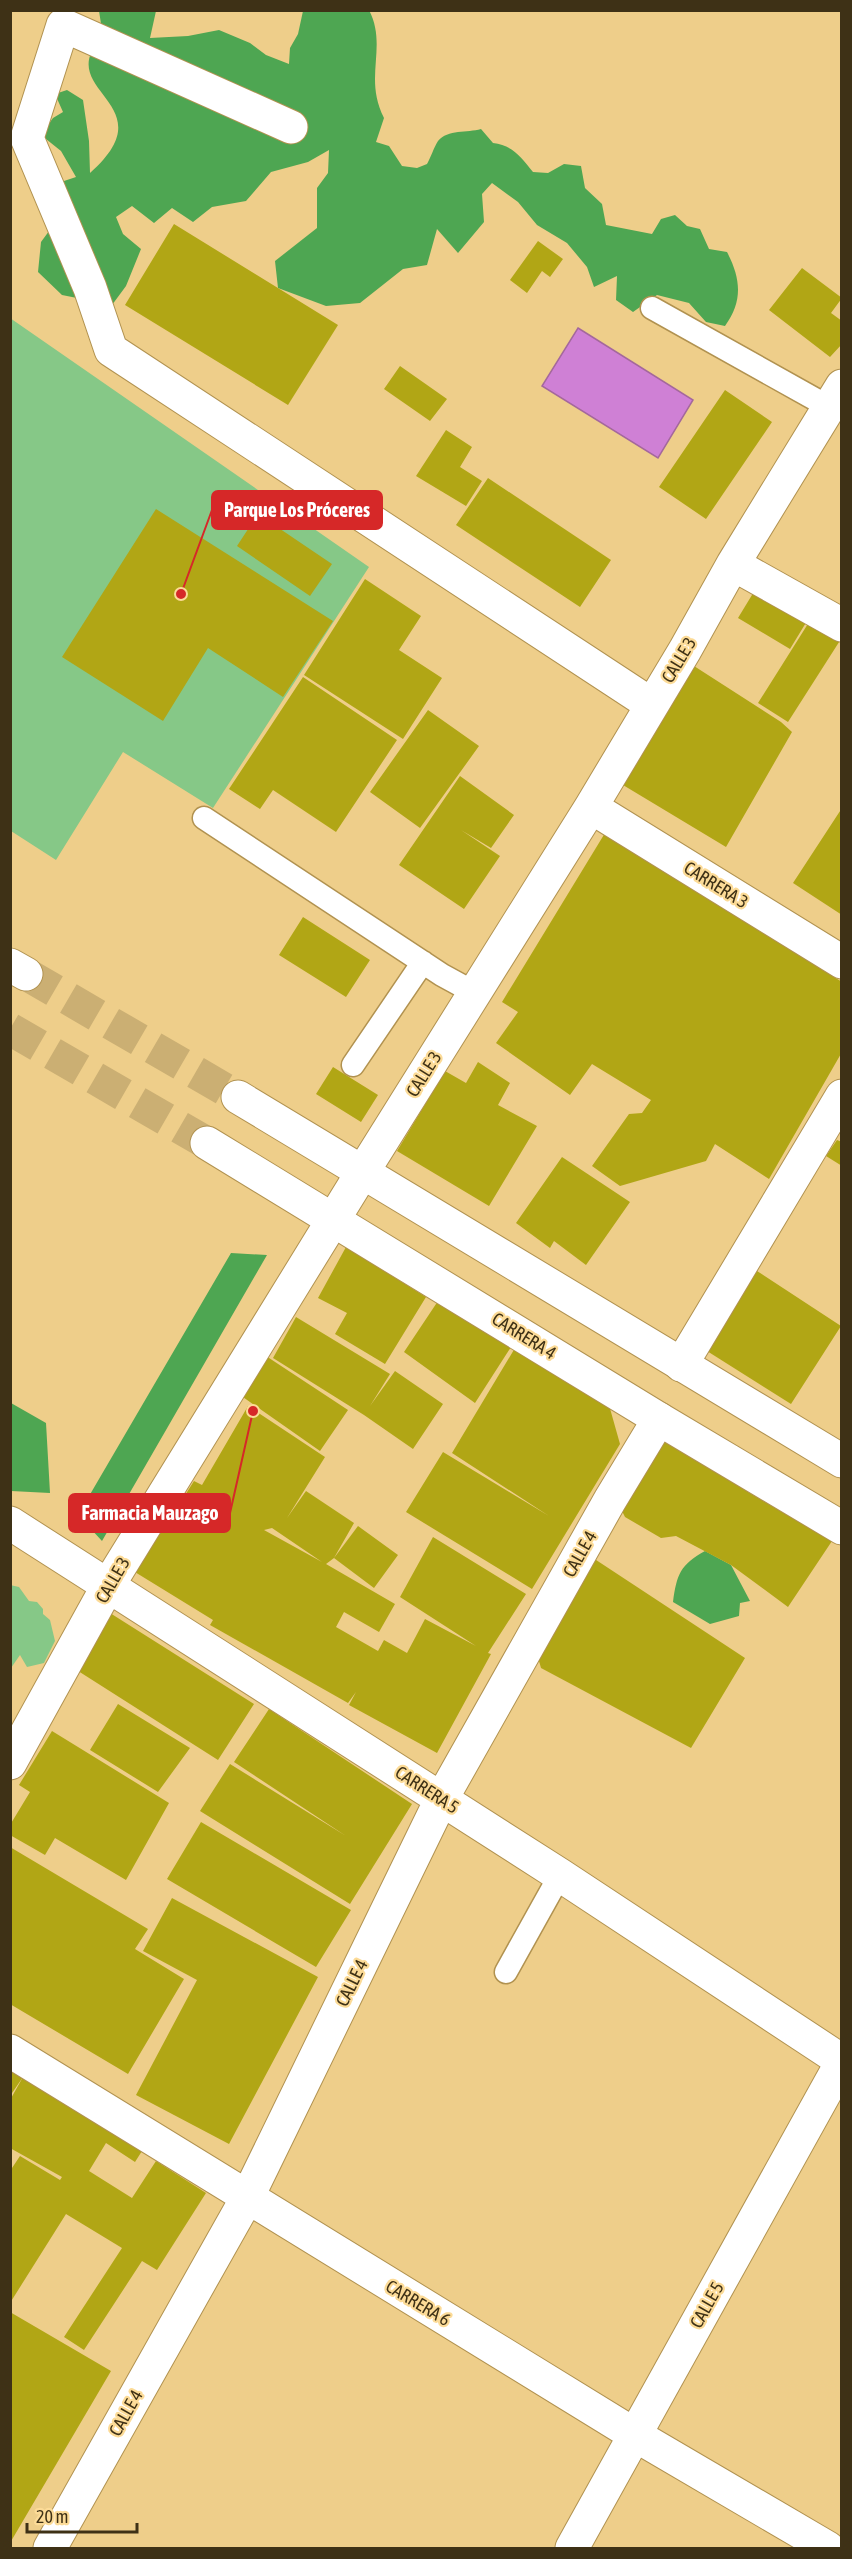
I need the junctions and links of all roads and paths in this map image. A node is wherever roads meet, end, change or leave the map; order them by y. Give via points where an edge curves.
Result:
1 (65, 18) edge
2 (291, 127) dead end
3 (652, 308) dead end
4 (835, 397) edge
5 (733, 564) junction
6 (842, 625) edge
7 (652, 705) junction
8 (591, 807) junction
9 (204, 818) dead end
10 (423, 962) junction
11 (842, 962) edge
12 (474, 993) junction
13 (353, 1065) dead end
14 (842, 1096) edge
15 (238, 1097) tunnel mouth
16 (207, 1143) tunnel mouth
17 (362, 1173) junction
18 (333, 1218) junction
19 (681, 1365) junction
20 (659, 1419) junction
21 (842, 1461) edge
22 (10, 1523) edge
23 (842, 1528) edge
24 (109, 1584) junction
25 (10, 1764) edge
26 (441, 1800) junction
27 (560, 1875) junction
28 (506, 1972) dead end
29 (10, 2051) edge
30 (842, 2061) edge
31 (247, 2198) junction
32 (635, 2435) junction
33 (50, 2548) edge
34 (572, 2548) edge
35 (828, 2548) edge

1 - 2 main road
1 - 7 main road via 27,138 90,288 111,350
3 - 4 lane
4 - 5 main road, CALLE 3
5 - 6 main road
5 - 7 main road, CALLE 3
7 - 8 main road, CALLE 3
8 - 11 main road, CARRERA 3
8 - 12 main road, CALLE 3
9 - 10 lane
10 - 12 lane
10 - 13 lane
12 - 17 main road, CALLE 3
14 - 19 main road
15 - 17 main road
16 - 18 main road, CARRERA 4
17 - 18 main road, CALLE 3
17 - 19 main road
18 - 20 main road, CARRERA 4
18 - 24 main road, CALLE 3
19 - 21 main road
20 - 23 main road, CARRERA 4
20 - 26 main road, CALLE 4
22 - 24 main road, CARRERA 5
24 - 25 main road, CALLE 3
24 - 26 main road, CARRERA 5
26 - 27 main road, CARRERA 5
26 - 31 main road, CALLE 4
27 - 28 lane
27 - 30 main road, CARRERA 5
29 - 31 main road, CARRERA 6
30 - 32 main road, CALLE 5
31 - 32 main road, CARRERA 6
31 - 33 main road, CALLE 4
32 - 34 main road, CALLE 5
32 - 35 main road, CARRERA 6

